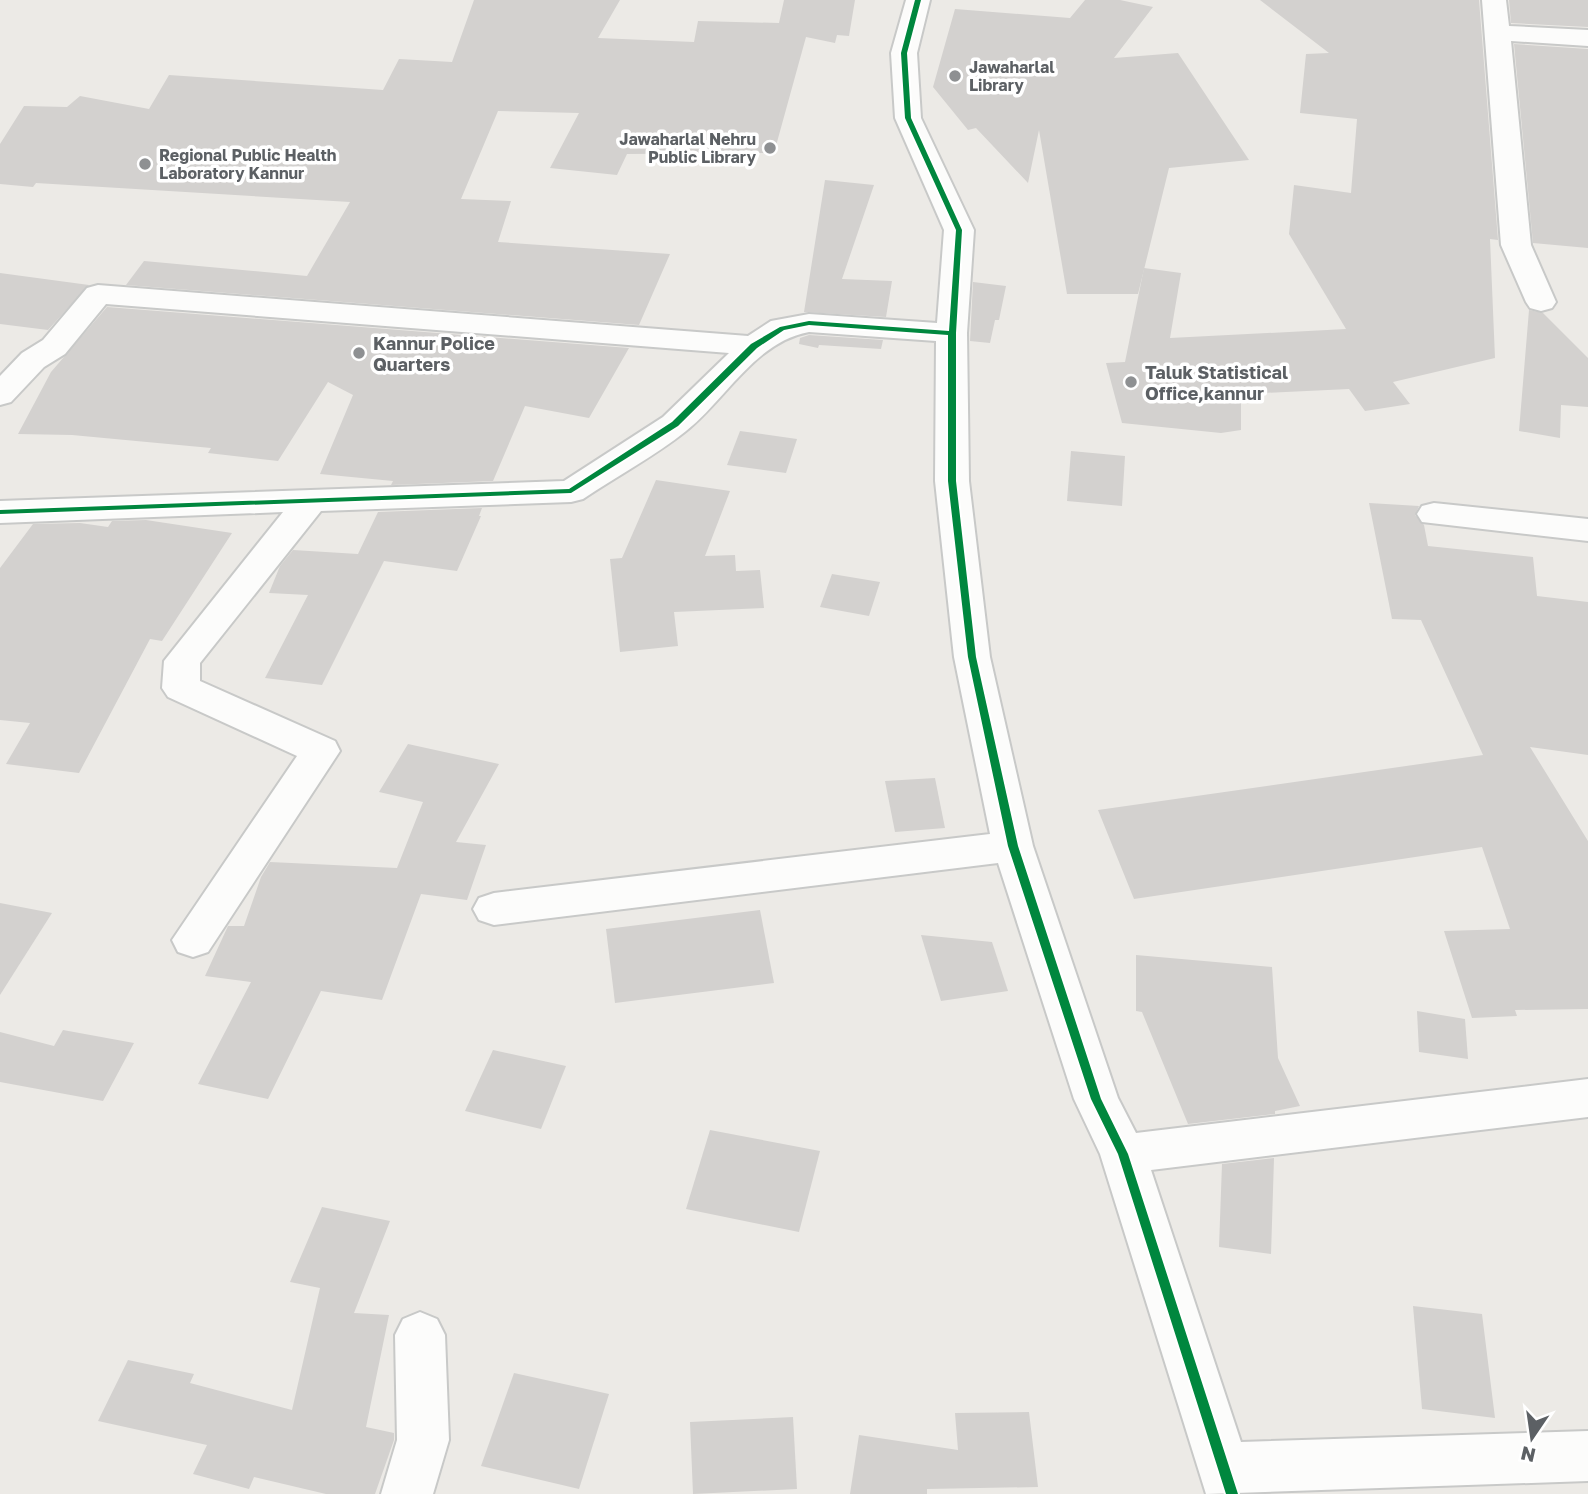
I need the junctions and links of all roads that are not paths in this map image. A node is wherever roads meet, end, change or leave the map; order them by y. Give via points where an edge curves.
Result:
1 (918, 0) edge
2 (1494, 0) edge
3 (1498, 33) junction
4 (1588, 38) edge
5 (1541, 302) dead end
6 (952, 333) junction
7 (754, 346) junction
8 (0, 395) edge
9 (310, 502) junction
10 (0, 512) edge
11 (1434, 513) dead end
12 (1588, 530) edge
13 (1013, 846) junction
14 (494, 909) dead end
15 (193, 940) dead end
16 (1588, 1098) edge
17 (1123, 1154) junction
18 (420, 1335) dead end
19 (1588, 1456) edge
20 (1228, 1481) edge
21 (407, 1494) edge

1 - 6 street via 904,52 908,118 959,230
2 - 3 street
3 - 4 street
3 - 5 street via 1516,245
6 - 7 street via 809,323 782,328
6 - 13 street via 952,481 972,657
7 - 8 street via 98,294 54,347 33,360
7 - 9 street via 675,424 571,491
9 - 10 street
9 - 15 street via 182,660 181,688 321,751
11 - 12 street
13 - 14 street
13 - 17 street via 1096,1099
16 - 17 street
17 - 20 street
18 - 21 street via 423,1440
19 - 20 street

